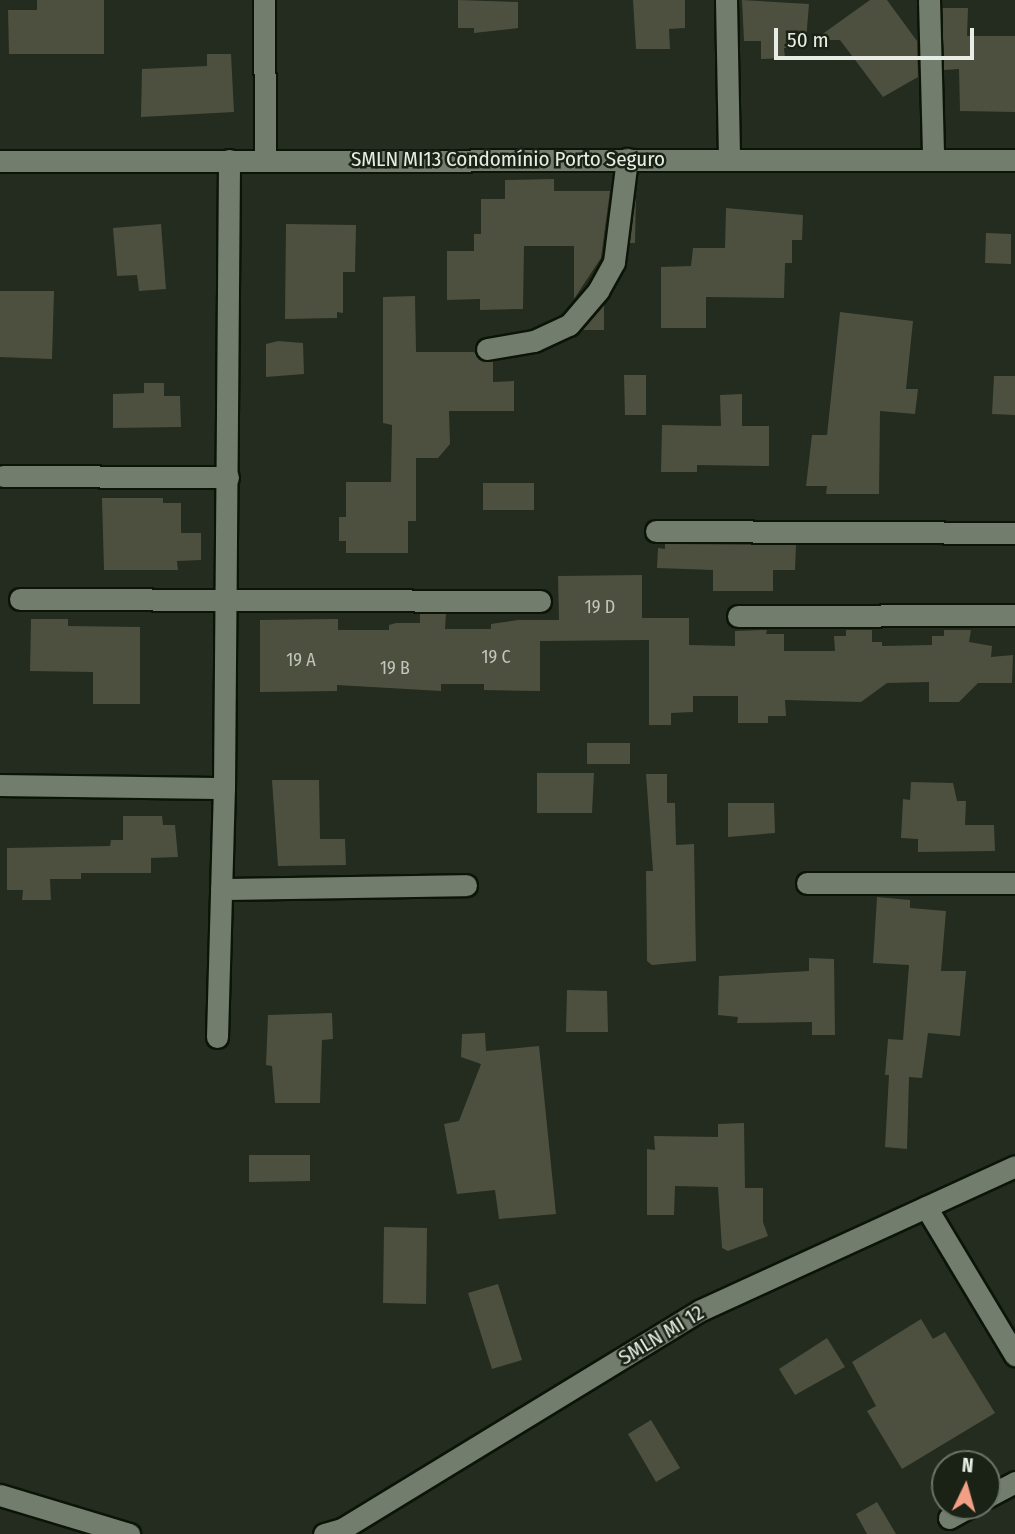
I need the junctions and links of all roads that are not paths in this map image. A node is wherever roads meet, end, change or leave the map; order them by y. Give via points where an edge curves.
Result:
1 (264, 0) edge
2 (726, 0) edge
3 (929, 0) edge
4 (627, 159) junction
5 (729, 159) junction
6 (933, 159) junction
7 (0, 160) edge
8 (229, 160) junction
9 (265, 160) junction
10 (1015, 160) edge
11 (487, 349) dead end
12 (3, 477) dead end
13 (228, 477) junction
14 (656, 531) dead end
15 (1015, 533) edge
16 (20, 599) dead end
17 (227, 601) junction
18 (540, 601) dead end
19 (1015, 615) edge
20 (738, 616) dead end
21 (0, 785) edge
22 (224, 788) junction
23 (807, 883) dead end
24 (1015, 883) edge
25 (466, 885) dead end
26 (221, 889) junction
27 (217, 1037) dead end
28 (1015, 1166) edge
29 (926, 1207) junction
30 (1015, 1355) edge
31 (0, 1495) edge
32 (129, 1534) edge
33 (324, 1534) edge

1 - 9 street
2 - 5 street
3 - 6 street
4 - 5 street, SMLN MI13 Condomínio Porto Seguro
4 - 9 street, SMLN MI13 Condomínio Porto Seguro
4 - 11 street via 614,262 598,291 569,325 534,341
5 - 6 street, SMLN MI13 Condomínio Porto Seguro
6 - 10 street, SMLN MI13 Condomínio Porto Seguro
7 - 8 street, SMLN MI13 Condomínio Porto Seguro
8 - 9 street, SMLN MI13 Condomínio Porto Seguro
8 - 13 street
12 - 13 street
13 - 17 street
14 - 15 street
16 - 17 street
17 - 18 street
17 - 22 street
19 - 20 street
21 - 22 street
22 - 26 street
23 - 24 street
25 - 26 street
26 - 27 street
28 - 29 street, SMLN MI 12
29 - 30 street
29 - 33 street, SMLN MI 12 via 701,1310 342,1529
31 - 32 street

